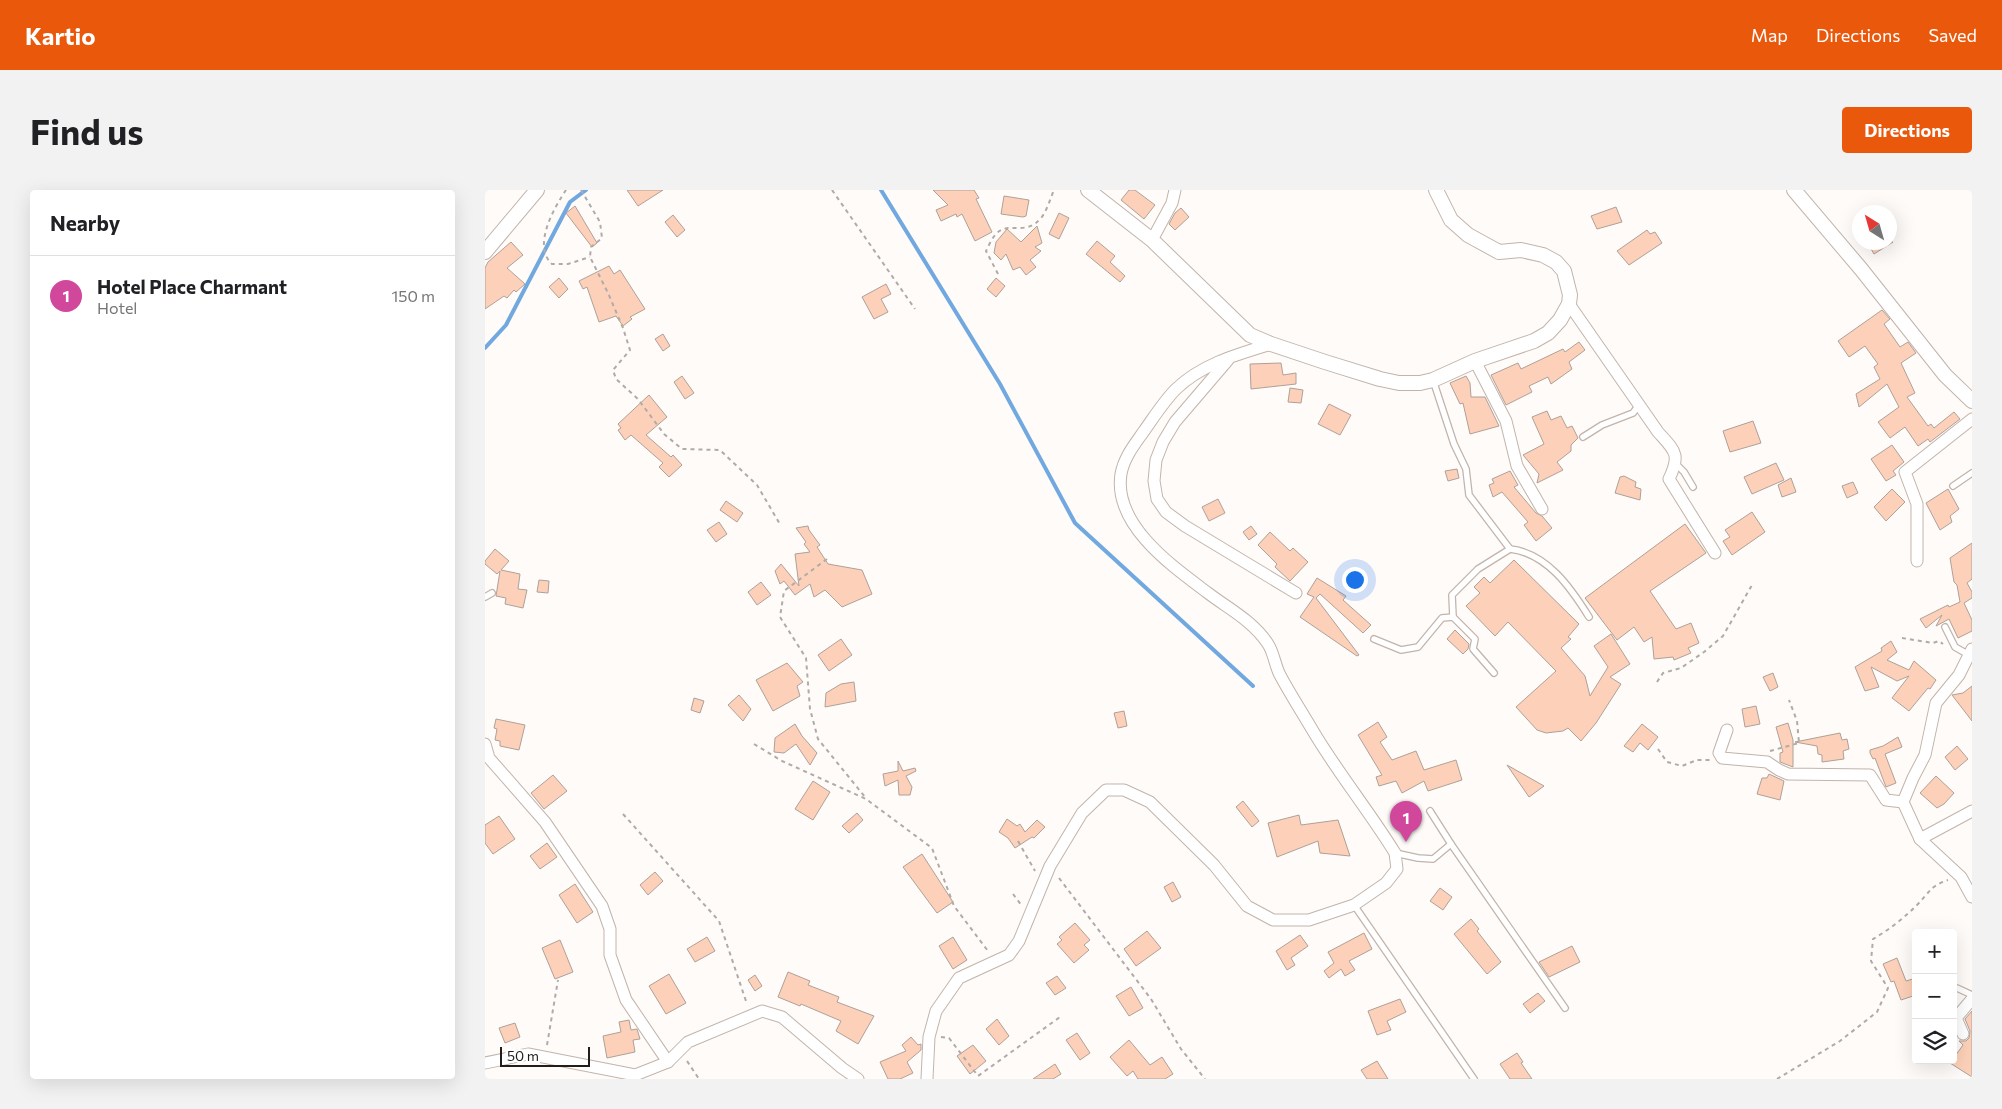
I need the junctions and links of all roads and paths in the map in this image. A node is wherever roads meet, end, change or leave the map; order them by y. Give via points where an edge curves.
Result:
1 (537, 190) edge
2 (566, 190) edge
3 (581, 190) edge
4 (832, 190) edge
5 (1054, 190) edge
6 (1088, 190) edge
7 (1175, 190) edge
8 (1436, 190) edge
9 (1794, 190) edge
10 (1152, 240) junction
11 (485, 252) edge
12 (590, 257) junction
13 (998, 274) dead end
14 (1569, 304) junction
15 (915, 309) dead end
16 (1271, 344) junction
17 (1231, 356) junction
18 (1475, 362) junction
19 (1433, 380) junction
20 (1972, 401) edge
21 (1639, 405) junction
22 (1972, 419) edge
23 (1583, 437) dead end
24 (1676, 464) junction
25 (1972, 473) edge
26 (1953, 486) dead end
27 (1693, 487) dead end
28 (1542, 509) dead end
29 (781, 526) dead end
30 (1510, 550) junction
31 (1715, 552) dead end
32 (827, 559) dead end
33 (1917, 561) dead end
34 (1752, 585) dead end
35 (492, 593) dead end
36 (1296, 593) dead end
37 (485, 597) edge
38 (1453, 617) junction
39 (1589, 617) dead end
40 (1945, 627) dead end
41 (1902, 638) dead end
42 (1374, 639) dead end
43 (1955, 646) junction
44 (1970, 652) edge
45 (1494, 673) dead end
46 (1657, 682) dead end
47 (1789, 700) dead end
48 (1727, 730) dead end
49 (485, 744) edge
50 (754, 744) dead end
51 (1658, 748) dead end
52 (1722, 758) junction
53 (1767, 762) junction
54 (866, 799) junction
55 (1903, 802) junction
56 (1430, 811) dead end
57 (1972, 811) edge
58 (623, 814) dead end
59 (1920, 839) junction
60 (1018, 841) dead end
61 (1451, 844) junction
62 (1395, 853) junction
63 (1050, 866) junction
64 (1961, 877) junction
65 (1042, 884) junction
66 (1972, 897) edge
67 (1354, 905) junction
68 (995, 961) junction
69 (558, 980) dead end
70 (1957, 988) edge
71 (1972, 995) edge
72 (1972, 999) edge
73 (1565, 1008) dead end
74 (751, 1016) junction
75 (1059, 1017) dead end
76 (1963, 1034) dead end
77 (929, 1037) junction
78 (679, 1051) junction
79 (545, 1057) junction
80 (667, 1062) junction
81 (485, 1063) edge
82 (699, 1079) edge
83 (859, 1079) edge
84 (927, 1079) edge
85 (1205, 1079) edge
86 (1474, 1079) edge
87 (1777, 1079) edge

1 - 11 street
2 - 12 path via 547,226 546,258 552,264 568,264
3 - 12 path via 600,222 602,238 591,248
4 - 15 path
5 - 13 path via 1042,218 1022,229 999,231 992,240 986,251
6 - 10 street
7 - 10 street via 1172,203
8 - 14 street via 1451,220 1468,235 1499,252 1521,250 1556,262 1564,271
9 - 20 street via 1945,376
10 - 16 street via 1250,335
12 - 29 path via 630,350 613,370 616,379 682,449 720,450 757,485
14 - 18 street via 1548,333
14 - 21 street
16 - 17 street
16 - 19 street via 1380,380 1420,383
17 - 36 street via 1175,422 1163,442 1156,460 1154,480 1157,499 1166,512 1185,526
17 - 62 street via 1195,374 1176,389 1138,439 1121,474 1126,508 1135,527 1150,546 1244,618 1269,644 1279,674 1324,749
18 - 19 street
18 - 28 street via 1506,421 1517,466
19 - 30 lane via 1454,444 1466,468 1469,495
21 - 23 lane via 1633,413 1602,425
21 - 24 street via 1673,449
22 - 33 street via 1905,472 1917,504
24 - 27 lane
24 - 31 street via 1669,479
25 - 26 lane
30 - 38 lane via 1478,569 1452,595
30 - 39 lane via 1524,551 1548,566 1572,590
32 - 54 path via 784,591 780,617 806,658 810,709 818,738
34 - 46 path via 1723,636 1681,668 1663,672
35 - 37 lane
38 - 42 lane via 1442,618 1418,647 1401,650
38 - 45 lane via 1475,639 1473,649
40 - 43 lane
41 - 43 path via 1939,641 1949,649
43 - 44 lane
44 - 55 street via 1959,675 1935,704 1925,755
47 - 53 path via 1797,721 1799,743 1764,754
48 - 52 street via 1719,753
49 - 80 street via 489,758 545,822 602,906 610,929 610,955 625,1000
50 - 54 path via 782,761
51 - 52 path via 1667,762 1682,766 1697,760
52 - 53 street
53 - 55 street via 1788,774 1870,775 1886,800
54 - 68 path via 932,848 954,906
55 - 59 street
56 - 61 lane
57 - 59 street
58 - 74 path via 719,921
59 - 64 street
60 - 65 path
61 - 62 lane via 1433,859
61 - 73 lane
62 - 67 street via 1397,869 1386,883
63 - 65 street
63 - 67 street via 1082,812 1106,790 1124,790 1150,802 1214,865 1247,906 1273,920 1309,920
63 - 85 path via 1151,1000 1181,1049
64 - 66 street
64 - 87 path via 1935,884 1917,905 1873,939 1871,961 1888,988 1877,1012 1840,1041
65 - 68 street via 1019,941 1009,955
67 - 86 lane
68 - 77 street via 959,978 937,1011
69 - 79 path
70 - 71 lane
72 - 76 street via 1956,1018
74 - 78 street via 688,1042
74 - 83 street via 761,1011 782,1017
75 - 77 path via 978,1076 949,1038
77 - 84 street
78 - 80 street
78 - 82 path
79 - 80 street via 635,1075
79 - 81 street via 528,1054

